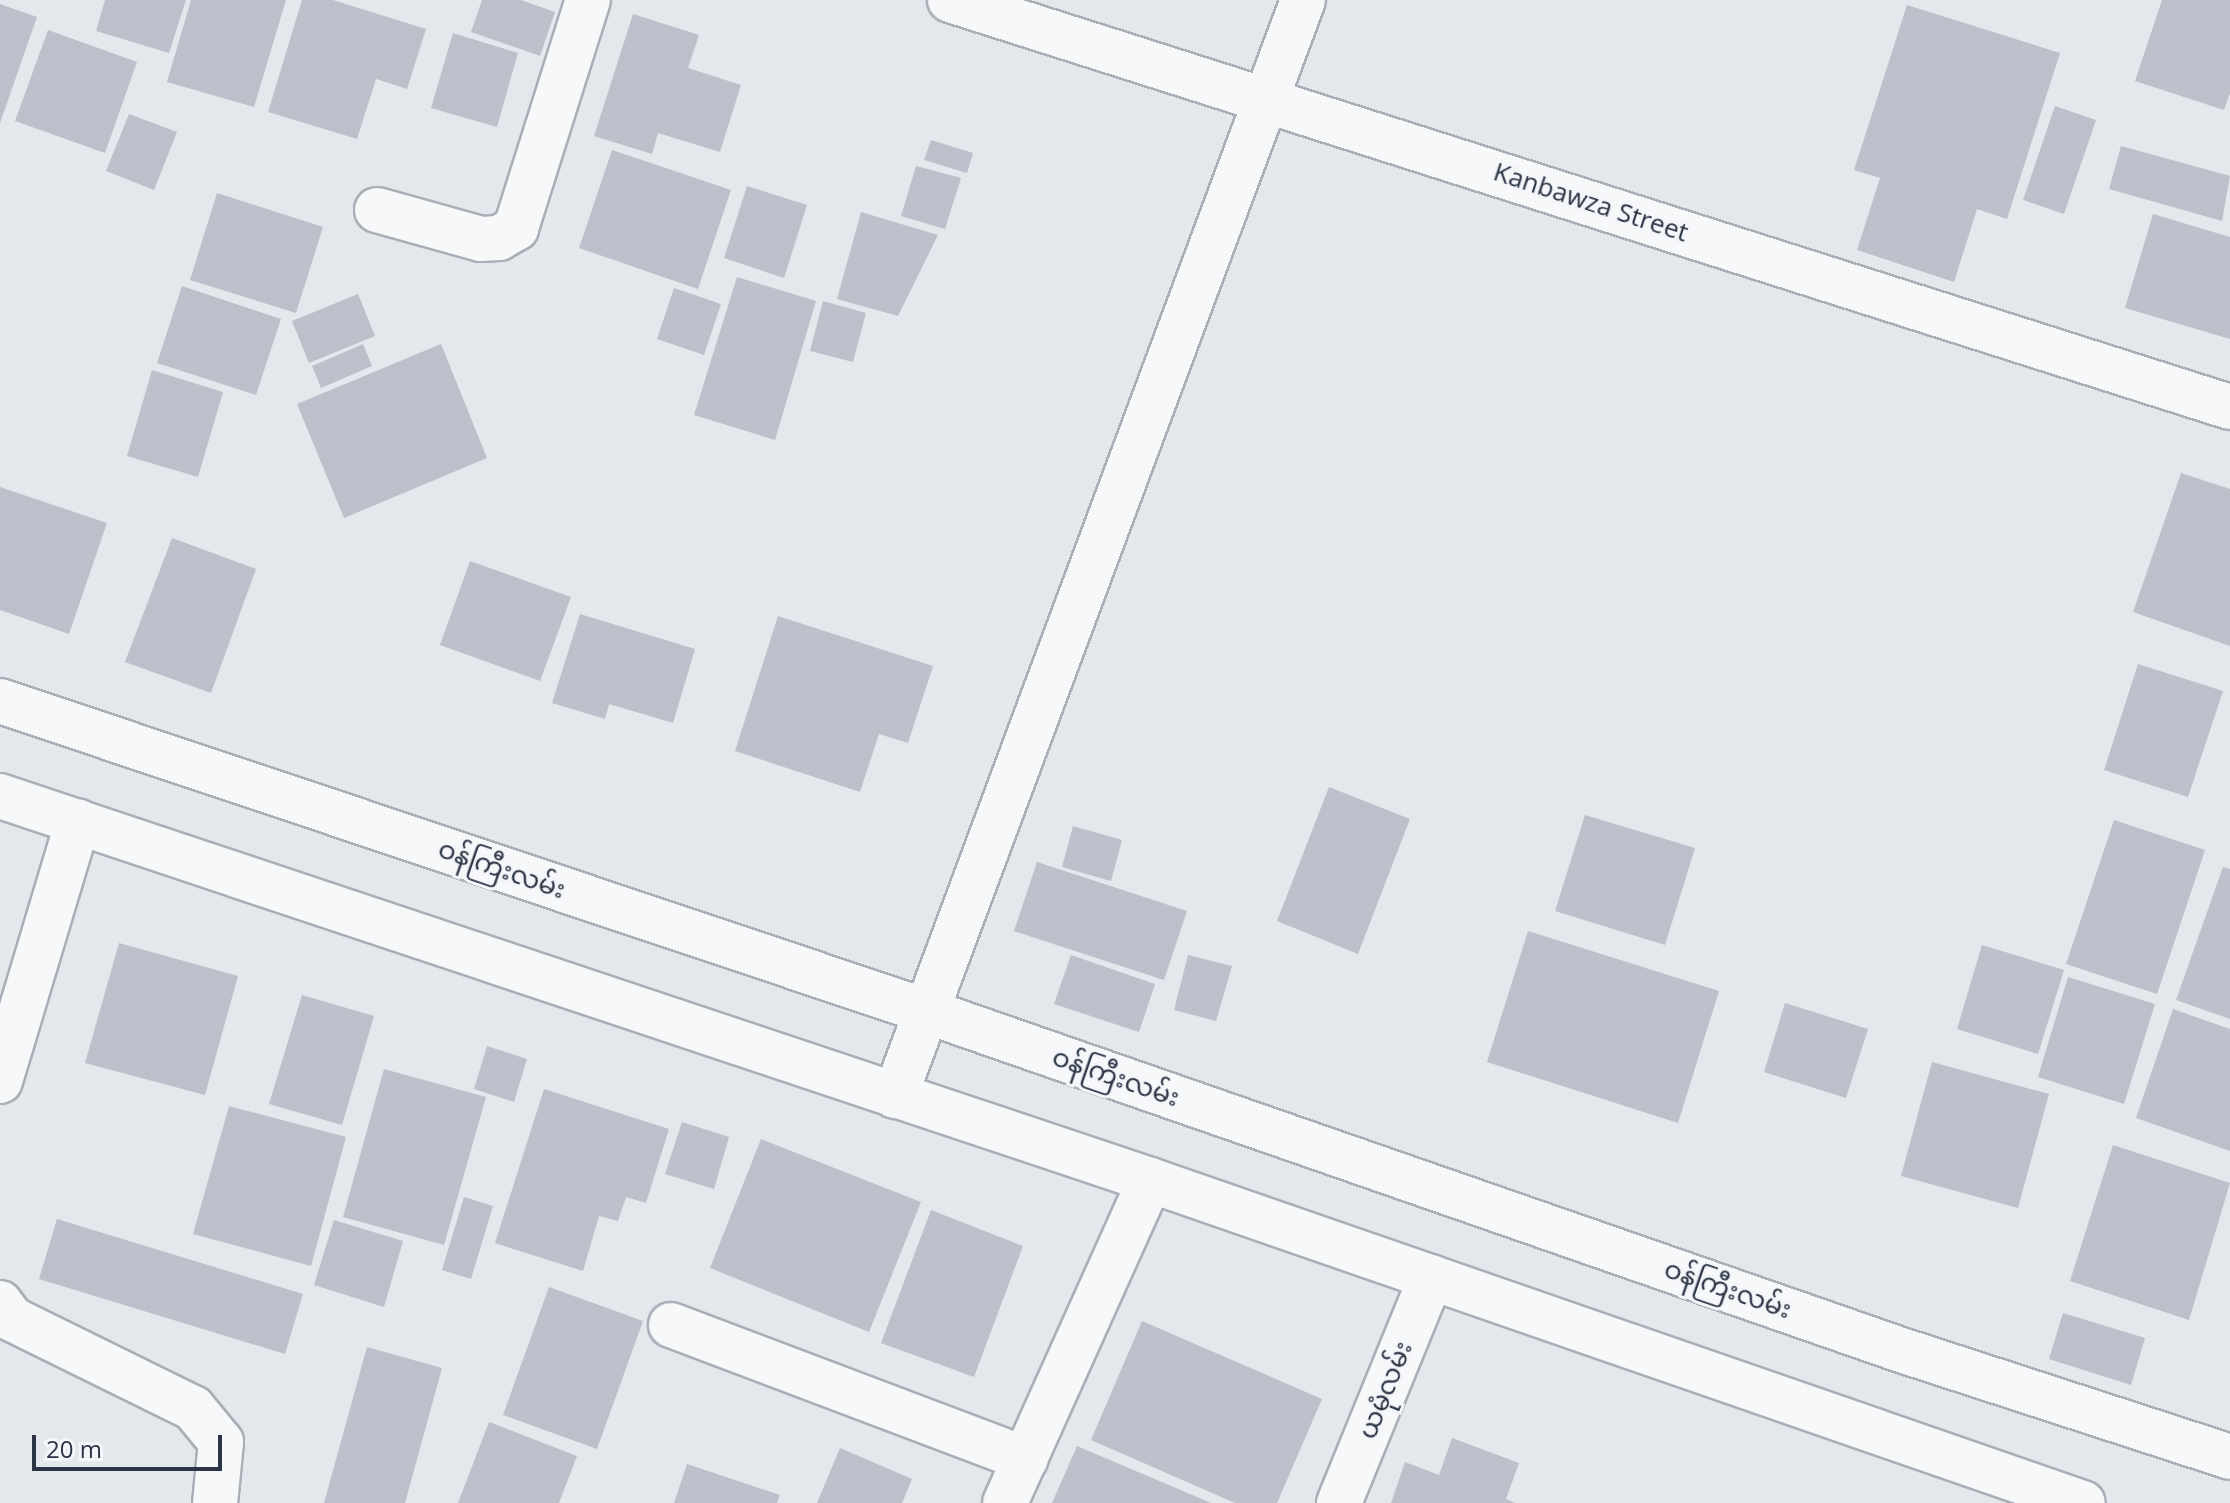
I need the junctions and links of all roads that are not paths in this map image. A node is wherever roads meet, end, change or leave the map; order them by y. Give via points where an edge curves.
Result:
1 (588, 0) edge
2 (950, 0) edge
3 (1303, 0) edge
4 (1265, 97) junction
5 (377, 210) dead end
6 (2230, 407) edge
7 (0, 701) edge
8 (0, 796) edge
9 (78, 821) junction
10 (926, 1011) junction
11 (0, 1081) edge
12 (895, 1096) junction
13 (1150, 1180) junction
14 (1431, 1277) junction
15 (0, 1303) edge
16 (671, 1325) dead end
17 (2230, 1457) edge
18 (1025, 1459) junction
19 (215, 1503) edge
20 (1005, 1503) edge
21 (1339, 1503) edge
22 (2083, 1503) edge

1 - 5 street via 516,228 499,238 481,239
2 - 4 street, Kanbawza Street
3 - 4 street
4 - 6 street, Kanbawza Street
4 - 10 street
7 - 10 street, ဝန်ကြီးလမ်း
8 - 9 street
9 - 11 street
9 - 12 street
10 - 12 street
10 - 17 street, ဝန်ကြီးလမ်း via 1898,1349
12 - 13 street
13 - 14 street
13 - 18 street
14 - 21 street, ယမုံလမ်း
14 - 22 street
15 - 19 street via 12,1319 193,1408 221,1442
16 - 18 street
18 - 20 street

